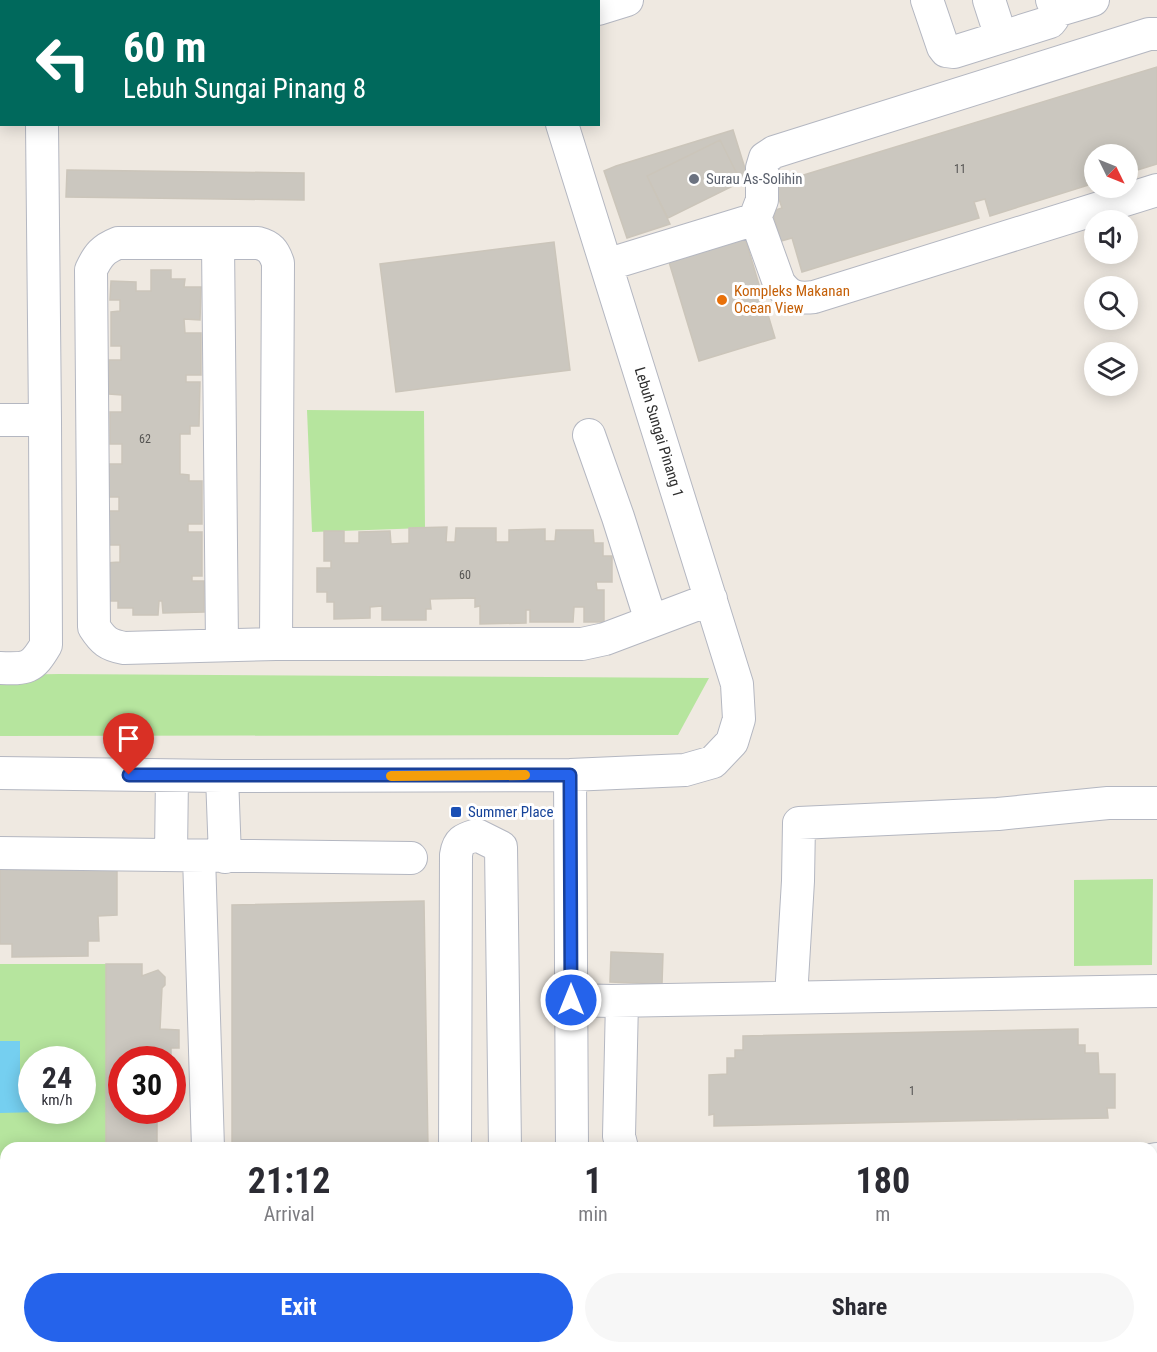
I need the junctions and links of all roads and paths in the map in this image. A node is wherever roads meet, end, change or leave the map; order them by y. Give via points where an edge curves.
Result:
1 (627, 0) edge
2 (927, 0) edge
3 (989, 0) edge
4 (1093, 0) edge
5 (1054, 6) edge
6 (600, 8) edge
7 (1157, 34) edge
8 (1001, 37) junction
9 (42, 126) edge
10 (563, 126) edge
11 (1157, 190) edge
12 (756, 219) junction
13 (218, 243) junction
14 (606, 265) junction
15 (0, 420) edge
16 (45, 420) junction
17 (589, 435) dead end
18 (711, 599) junction
19 (651, 621) junction
20 (276, 644) junction
21 (222, 645) junction
22 (0, 668) edge
23 (0, 774) edge
24 (570, 775) junction
25 (172, 776) junction
26 (222, 776) junction
27 (1157, 802) edge
28 (0, 853) edge
29 (199, 856) junction
30 (411, 858) dead end
31 (1157, 991) edge
32 (791, 997) junction
33 (571, 1000) junction
34 (622, 1001) junction
35 (208, 1142) edge
36 (455, 1142) edge
37 (505, 1142) edge
38 (572, 1142) edge
39 (620, 1142) edge

1 - 6 street
2 - 8 street via 946,51
3 - 8 street
4 - 5 street
5 - 8 street via 1055,16 1050,22
7 - 12 street via 774,152 765,158 762,168 762,200
9 - 16 street
10 - 14 street, Lebuh Sungai Pinang 1
11 - 12 street via 804,298 785,292 779,283
12 - 14 street
13 - 20 street via 258,243 274,252 278,262
13 - 21 street
13 - 21 street via 118,243 96,258 91,270 94,627 111,645 124,648
14 - 18 street, Lebuh Sungai Pinang 1
15 - 16 street
16 - 22 street via 46,645 36,661 23,669
17 - 19 street
18 - 19 street
18 - 24 street, Lebuh Sungai Pinang 1 via 737,684 739,719 732,742 713,762 685,770
19 - 20 street via 582,644
20 - 21 street
23 - 25 street
24 - 26 street
24 - 33 street
25 - 26 street
25 - 29 street
26 - 29 street
27 - 32 street via 799,823
28 - 29 street
29 - 30 street
29 - 35 street
31 - 32 street
32 - 34 street
33 - 34 street
33 - 38 street
34 - 39 street
36 - 37 street via 456,855 457,846 464,839 477,835 501,847

